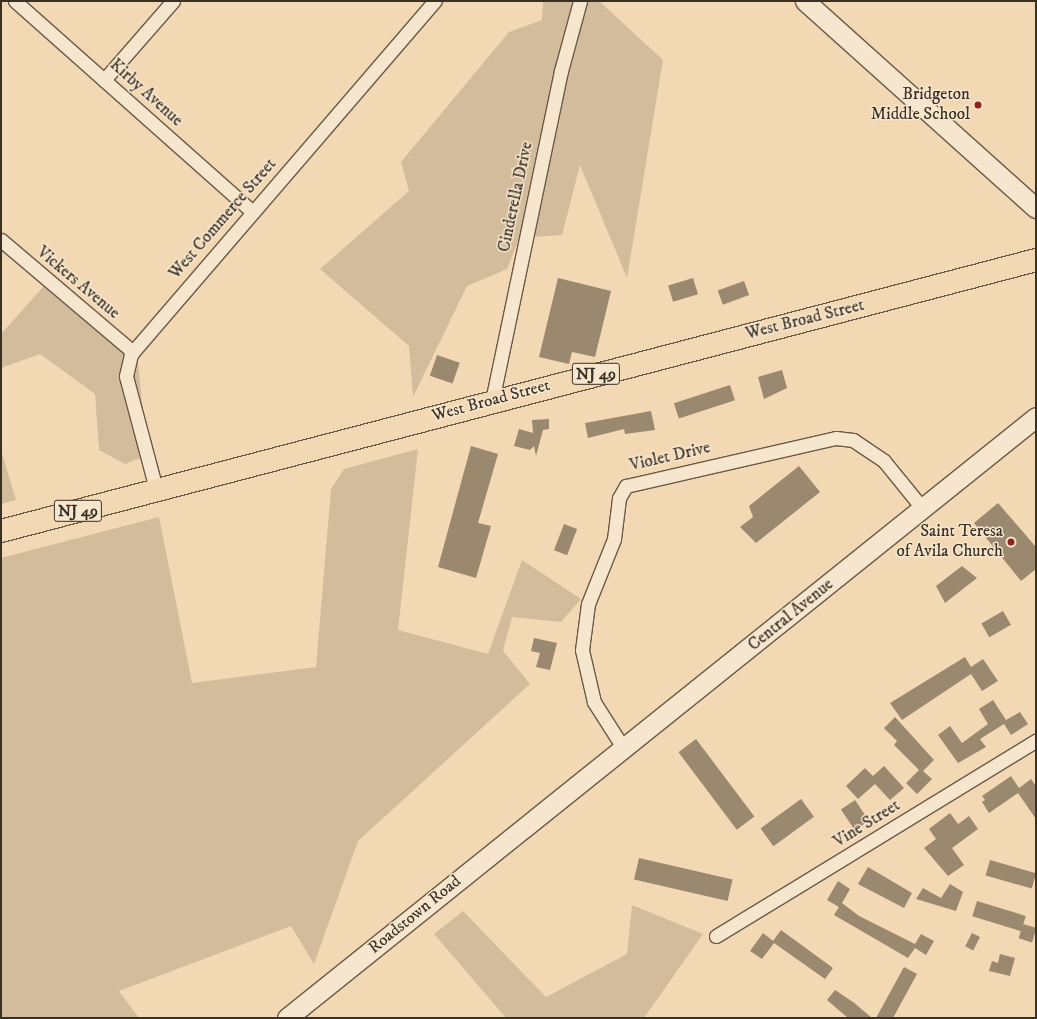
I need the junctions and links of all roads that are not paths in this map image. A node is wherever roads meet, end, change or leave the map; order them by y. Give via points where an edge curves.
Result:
1 (15, 1) edge
2 (173, 1) edge
3 (434, 1) edge
4 (580, 1) edge
5 (805, 1) edge
6 (104, 80) junction
7 (1036, 208) edge
8 (253, 212) junction
9 (1, 240) edge
10 (1036, 260) edge
11 (133, 352) junction
12 (492, 401) junction
13 (1036, 417) edge
14 (156, 490) junction
15 (923, 509) junction
16 (1, 531) edge
17 (1036, 741) edge
18 (624, 749) junction
19 (544, 812) joint
20 (716, 936) dead end
21 (287, 1018) edge

1 - 6 street, Kirby Avenue
2 - 6 street
3 - 8 street, West Commerce Street
4 - 12 street, Cinderella Drive via 561,71
5 - 7 main road
6 - 8 street, Kirby Avenue
8 - 11 street, West Commerce Street
9 - 11 street, Vickers Avenue
10 - 12 highway, West Broad Street / NJ 49
11 - 14 street, West Commerce Street via 126,376
12 - 14 highway, West Broad Street / NJ 49
13 - 15 main road, Central Avenue
14 - 16 highway, NJ 49
15 - 18 main road, Central Avenue
15 - 18 street, Violet Drive via 884,461 852,440 836,438 626,486 619,498 614,539 588,604 582,650 594,702
17 - 20 street, Vine Street
18 - 19 main road, Central Avenue
19 - 21 main road, Roadstown Road

